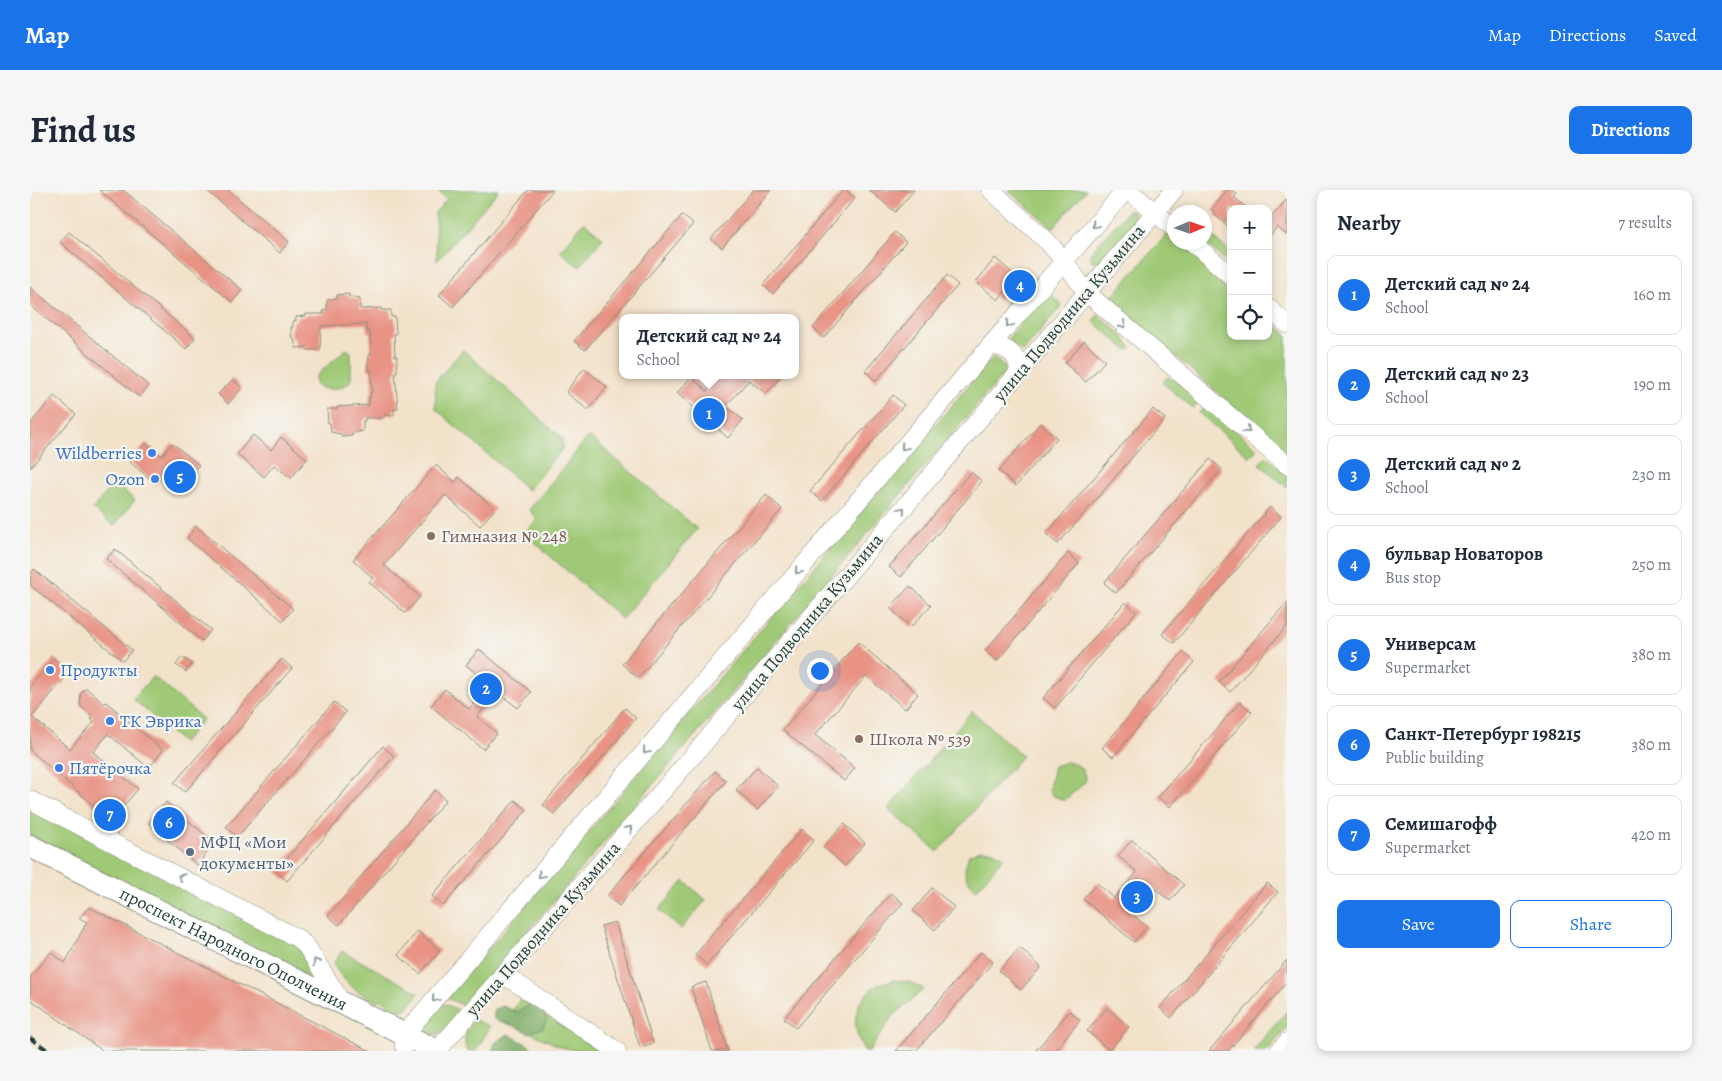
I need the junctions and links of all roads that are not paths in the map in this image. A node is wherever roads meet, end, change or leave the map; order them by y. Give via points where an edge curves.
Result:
1 (991, 190) edge
2 (1127, 190) edge
3 (1174, 190) edge
4 (1155, 212) junction
5 (1167, 222) edge
6 (1201, 250) edge
7 (1064, 261) junction
8 (1227, 273) edge
9 (1087, 293) junction
10 (1272, 311) edge
11 (1287, 324) edge
12 (990, 346) junction
13 (1019, 372) junction
14 (1287, 465) edge
15 (30, 800) edge
16 (30, 846) edge
17 (30, 860) edge
18 (503, 974) junction
19 (342, 1003) junction
20 (1287, 1042) edge
21 (407, 1044) edge
22 (437, 1051) edge
23 (617, 1051) edge
24 (1279, 1051) edge

1 - 7 street
2 - 4 street
2 -> 7 street, улица Подводника Кузьмина
3 - 4 street, улица Подводника Кузьмина
4 - 5 street
4 - 9 street, улица Подводника Кузьмина
6 - 8 street
7 - 9 street
7 -> 12 street, улица Подводника Кузьмина
9 - 13 street, улица Подводника Кузьмина
9 -> 14 street
10 - 11 street
12 - 13 street via 1008,349 1018,363
12 -> 21 street, улица Подводника Кузьмина
18 -> 13 street, улица Подводника Кузьмина
19 -> 15 street via 299,938
16 - 19 main road, проспект Народного Ополчения
17 - 21 main road, проспект Народного Ополчения
18 - 22 street, улица Подводника Кузьмина
18 - 23 street
19 - 21 main road, проспект Народного Ополчения
20 - 24 street
21 - 22 main road, проспект Народного Ополчения

